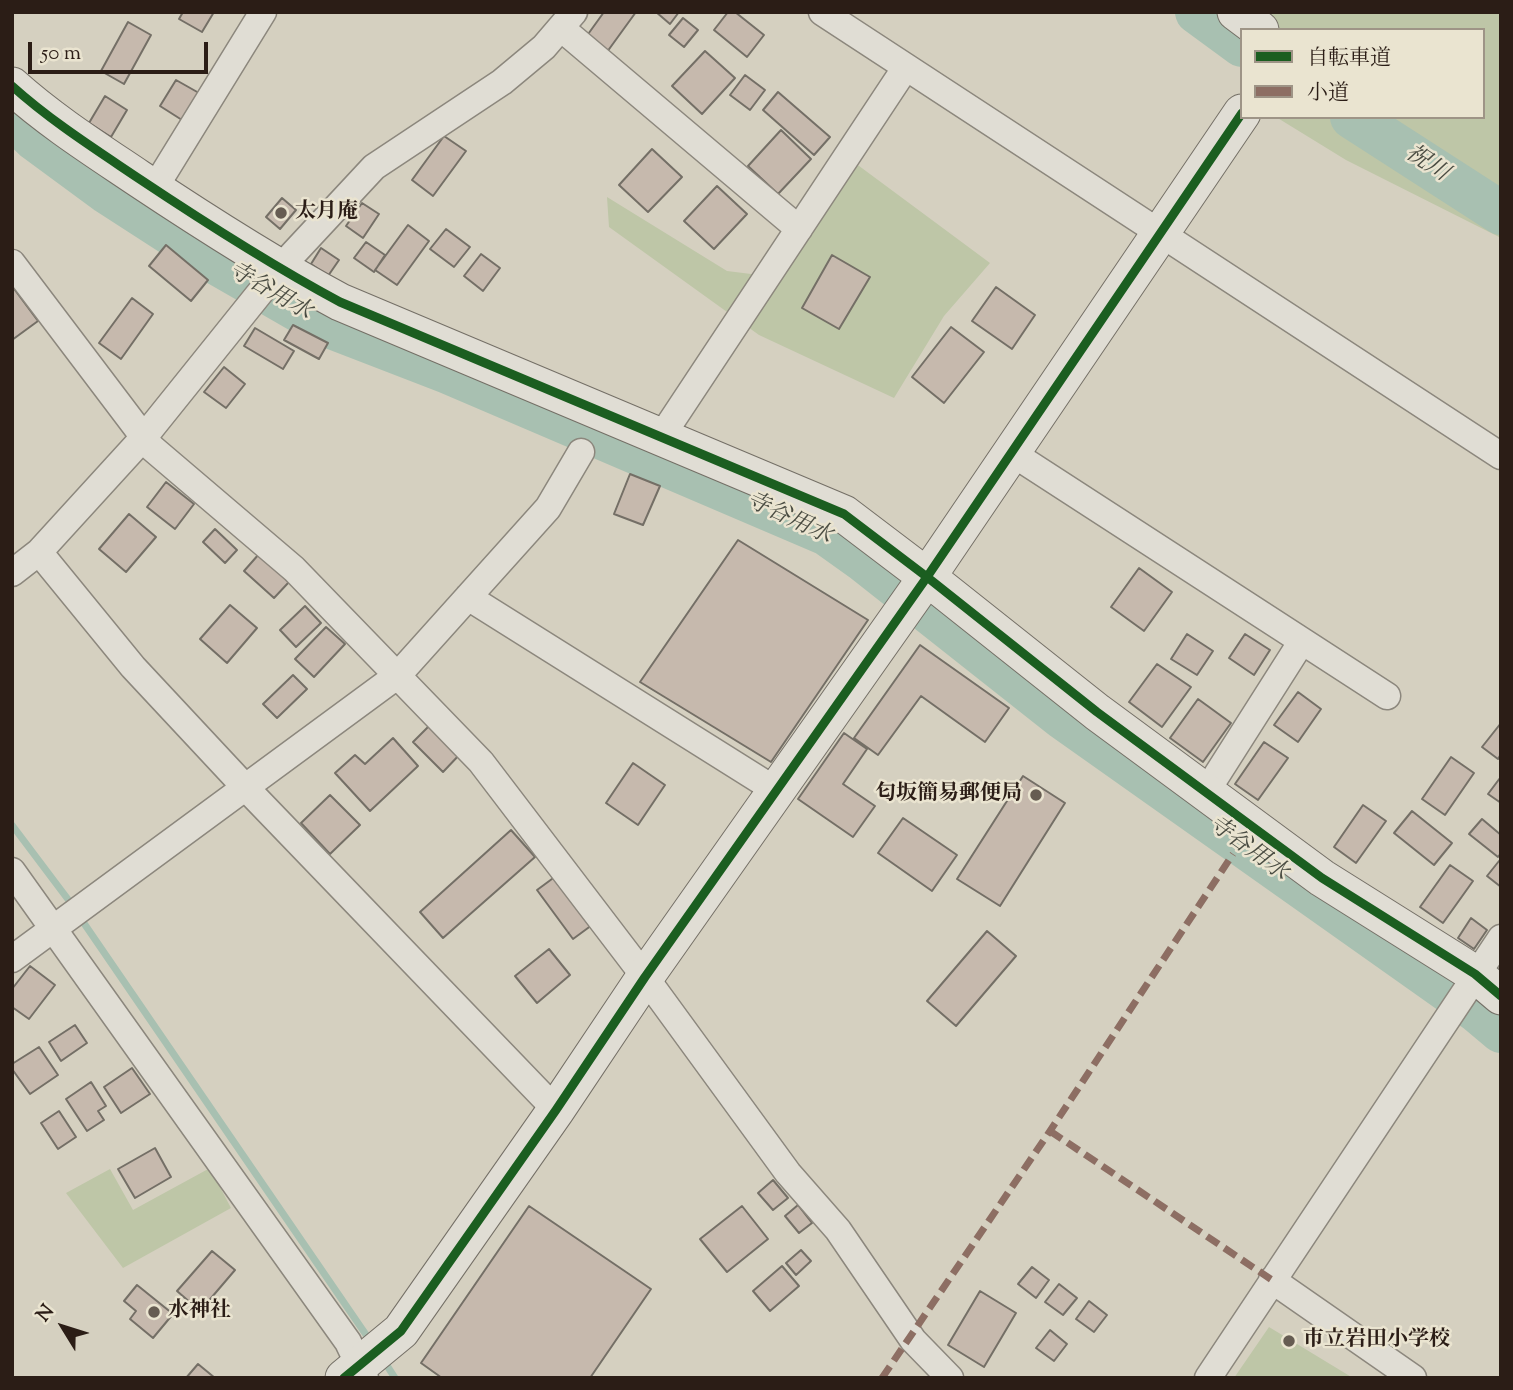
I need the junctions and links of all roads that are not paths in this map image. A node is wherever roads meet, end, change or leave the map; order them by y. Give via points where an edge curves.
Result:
1 (263, 12) edge
2 (822, 12) edge
3 (1236, 12) edge
4 (567, 20) edge
5 (1257, 28) edge
6 (906, 68) junction
7 (12, 86) edge
8 (1240, 116) edge
9 (154, 189) junction
10 (799, 229) junction
11 (1162, 233) junction
12 (12, 263) edge
13 (279, 269) junction
14 (144, 437) junction
15 (661, 437) junction
16 (581, 452) dead end
17 (1012, 453) junction
18 (1501, 456) edge
19 (39, 552) junction
20 (12, 573) edge
21 (927, 577) junction
22 (468, 597) junction
23 (1302, 641) junction
24 (398, 675) junction
25 (1387, 696) dead end
26 (245, 787) junction
27 (777, 791) junction
28 (1206, 792) junction
29 (12, 871) edge
30 (54, 927) junction
31 (1501, 938) edge
32 (12, 959) edge
33 (645, 977) junction
34 (1488, 985) edge
35 (556, 1111) junction
36 (1272, 1280) junction
37 (356, 1375) edge
38 (950, 1378) edge
39 (1208, 1378) edge
40 (1413, 1378) edge

1 - 9 street
2 - 6 street
3 - 5 street
4 - 10 street
4 - 13 street via 544,47 502,82 374,167
6 - 10 street
6 - 11 street
7 - 9 street
8 - 11 street
9 - 13 street
10 - 15 street
11 - 17 street
11 - 18 street
12 - 14 street
13 - 14 street
13 - 15 street via 340,302
14 - 19 street
14 - 24 street via 294,569
15 - 21 street via 844,514
16 - 22 street via 548,508
17 - 21 street
17 - 23 street
19 - 20 street
19 - 26 street via 125,658
21 - 27 street
21 - 28 street via 1084,703
22 - 24 street
22 - 27 street
23 - 25 street
23 - 28 street
24 - 26 street
24 - 33 street via 481,762
26 - 30 street
26 - 35 street
27 - 33 street
28 - 34 street via 1322,877
29 - 30 street
30 - 32 street
30 - 37 street via 348,1342
31 - 34 street
33 - 35 street
33 - 38 street via 788,1173 838,1230 913,1340
34 - 36 street
35 - 37 street via 401,1331
36 - 39 street
36 - 40 street

